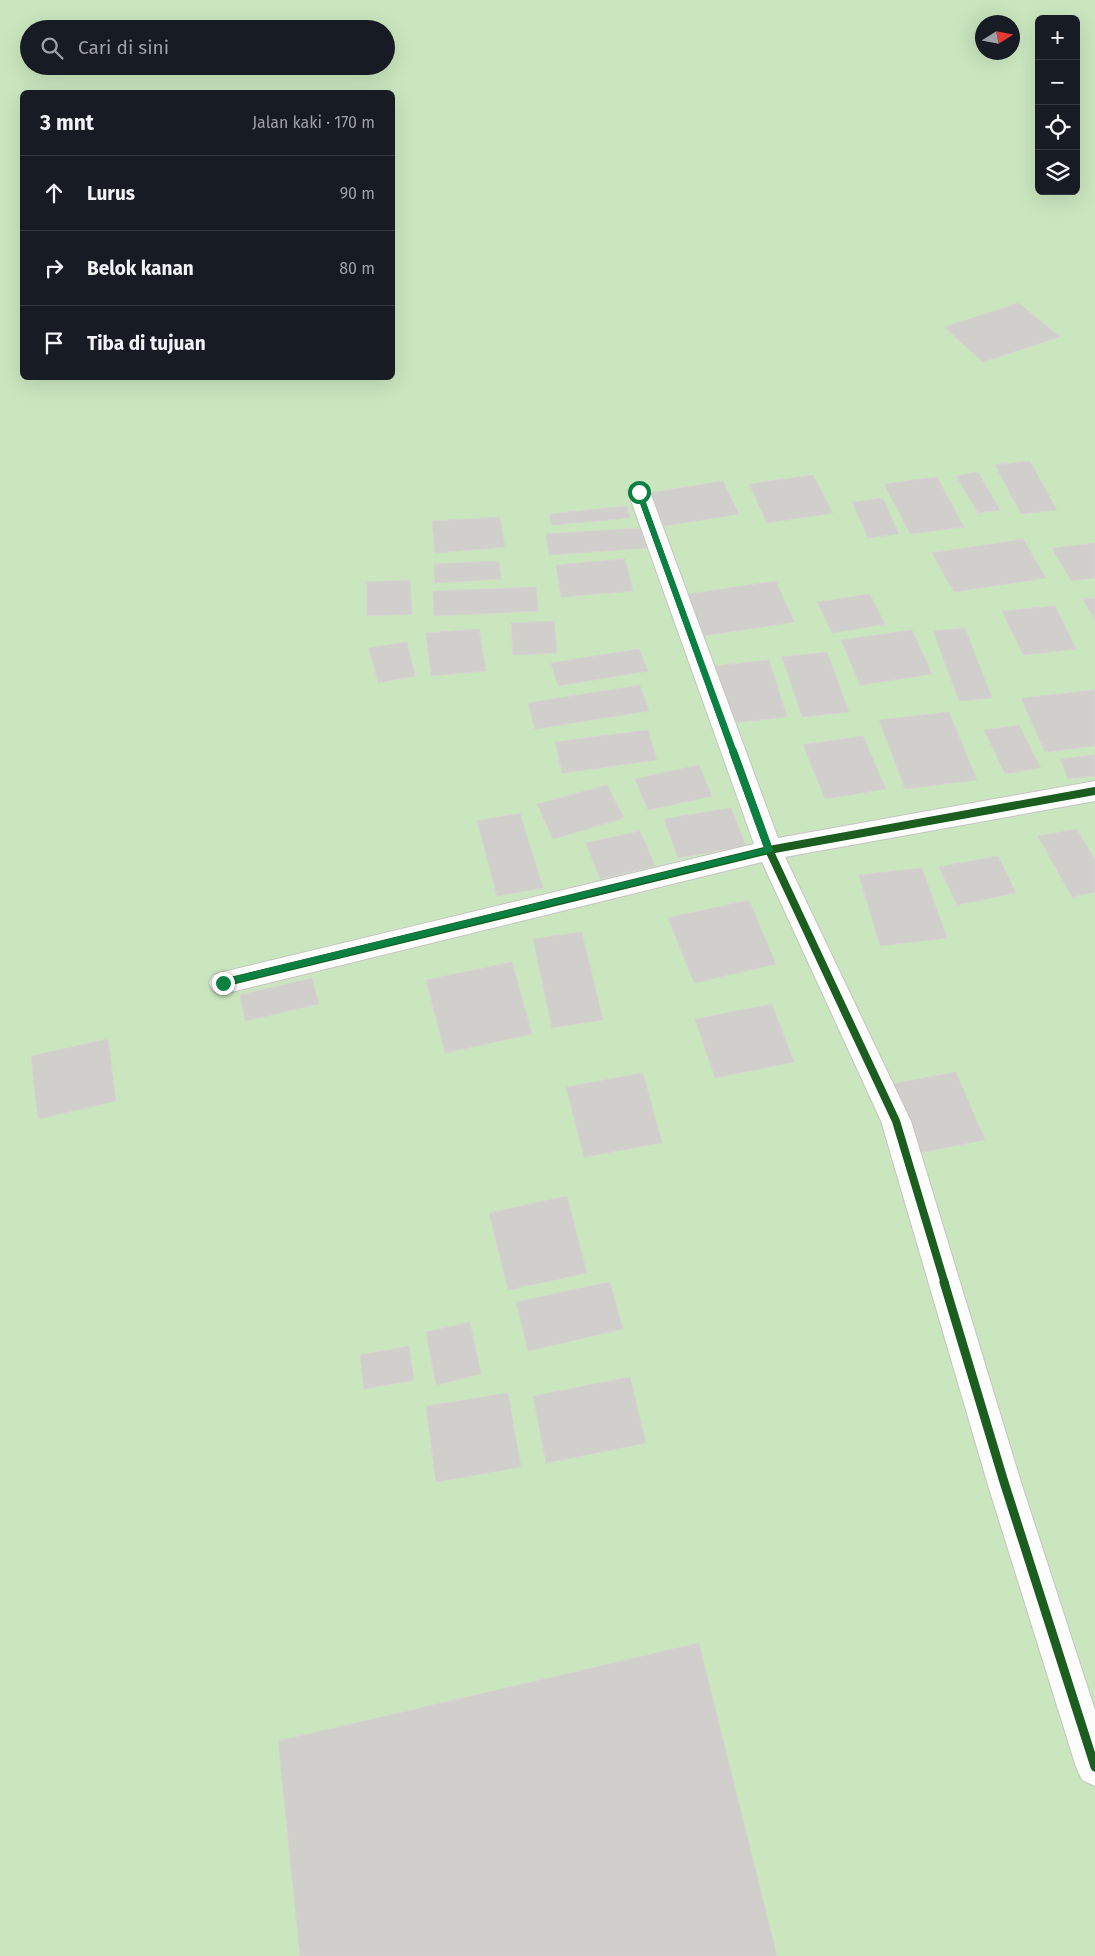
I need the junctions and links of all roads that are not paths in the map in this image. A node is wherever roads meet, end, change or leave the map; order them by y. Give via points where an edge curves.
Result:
1 (639, 492) dead end
2 (1095, 791) edge
3 (769, 850) junction
4 (223, 983) dead end
5 (1095, 1767) edge

1 - 3 street
2 - 3 street
3 - 4 street
3 - 5 street via 896,1121 1004,1482

